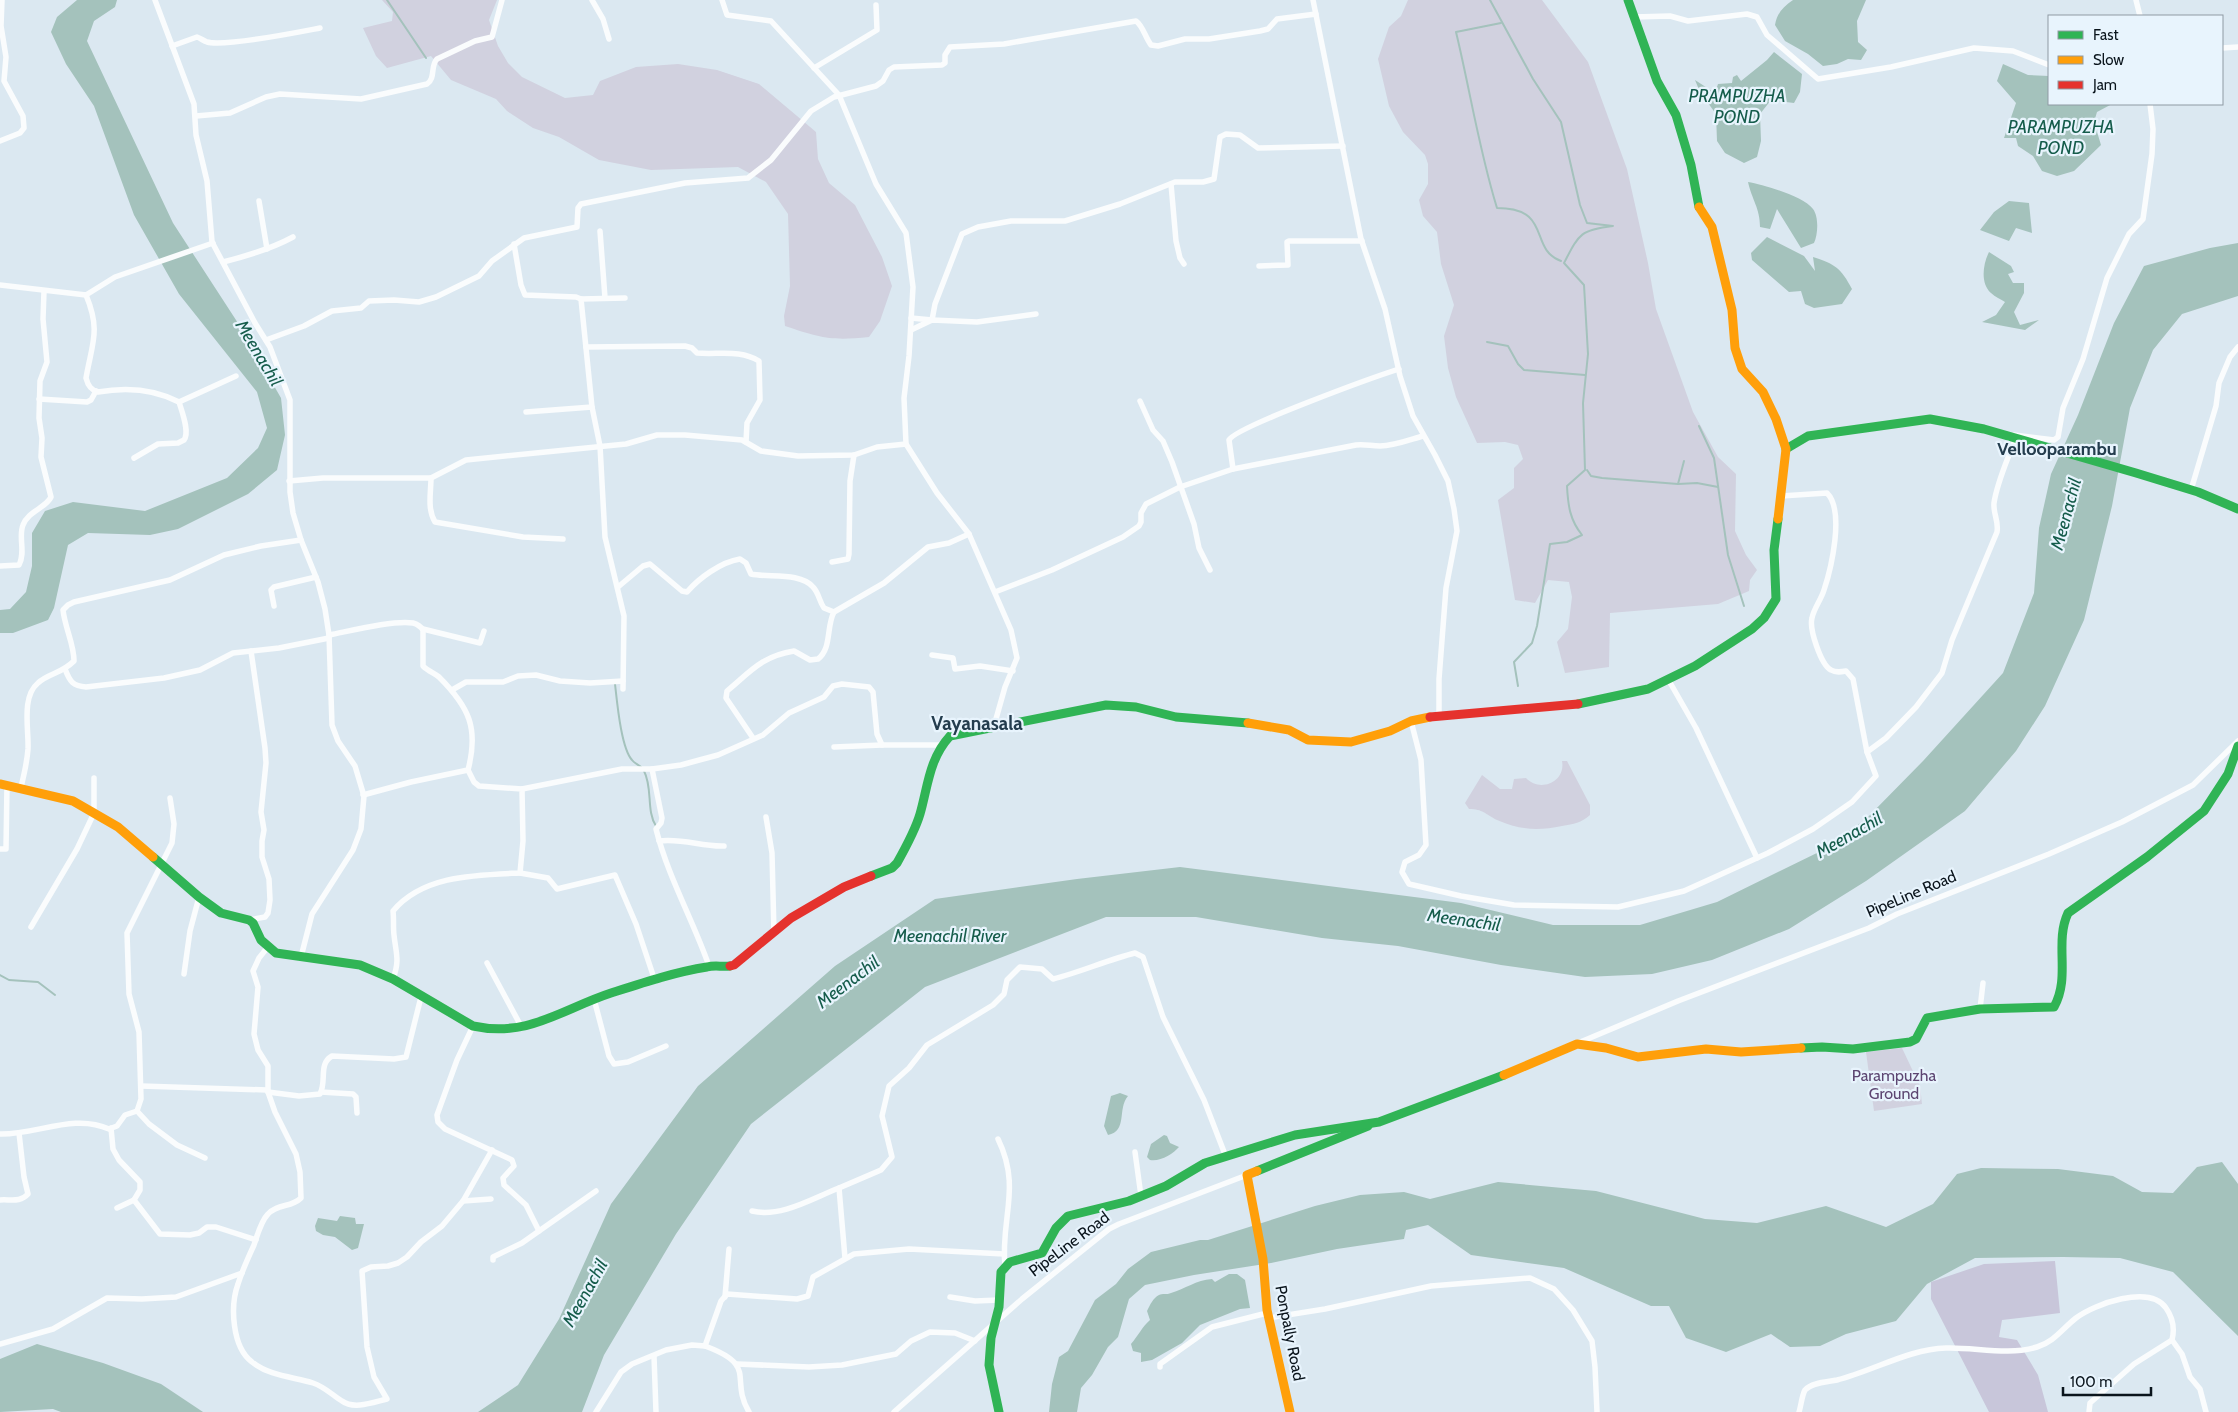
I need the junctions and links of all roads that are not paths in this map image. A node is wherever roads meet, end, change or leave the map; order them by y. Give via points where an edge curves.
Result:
1 (2, 0) edge
2 (155, 0) edge
3 (502, 0) edge
4 (592, 0) edge
5 (722, 0) edge
6 (1313, 0) edge
7 (1628, 0) edge
8 (2136, 0) edge
9 (876, 5) dead end
10 (1316, 14) junction
11 (2140, 15) edge
12 (1634, 17) junction
13 (1, 20) edge
14 (320, 28) dead end
15 (609, 39) dead end
16 (172, 46) junction
17 (2238, 47) edge
18 (2223, 48) edge
19 (2048, 65) edge
20 (814, 68) junction
21 (839, 95) junction
22 (2150, 105) edge
23 (196, 116) junction
24 (0, 141) edge
25 (1343, 146) junction
26 (1171, 184) junction
27 (259, 201) dead end
28 (600, 231) dead end
29 (293, 237) dead end
30 (1362, 240) junction
31 (213, 244) junction
32 (514, 244) junction
33 (267, 249) junction
34 (222, 262) junction
35 (1184, 264) dead end
36 (1259, 266) dead end
37 (0, 285) edge
38 (44, 291) junction
39 (86, 295) junction
40 (605, 298) junction
41 (625, 298) dead end
42 (581, 300) junction
43 (1036, 314) dead end
44 (911, 318) junction
45 (932, 320) junction
46 (910, 330) junction
47 (266, 340) junction
48 (586, 346) junction
49 (2238, 347) edge
50 (1399, 370) junction
51 (236, 376) dead end
52 (96, 391) junction
53 (39, 399) junction
54 (1140, 401) dead end
55 (179, 402) junction
56 (592, 407) junction
57 (526, 412) dead end
58 (1423, 436) junction
59 (2012, 438) junction
60 (746, 442) junction
61 (906, 444) junction
62 (600, 446) junction
63 (1786, 449) junction
64 (854, 455) junction
65 (134, 458) dead end
66 (1233, 469) junction
67 (432, 478) junction
68 (289, 482) junction
69 (1180, 487) junction
70 (2191, 490) junction
71 (1781, 496) junction
72 (2238, 509) edge
73 (969, 534) junction
74 (564, 539) dead end
75 (301, 540) junction
76 (832, 562) dead end
77 (0, 566) edge
78 (1210, 570) dead end
79 (316, 577) junction
80 (618, 587) junction
81 (995, 592) junction
82 (274, 606) dead end
83 (834, 612) junction
84 (423, 629) junction
85 (484, 631) dead end
86 (329, 637) junction
87 (251, 651) junction
88 (932, 655) dead end
89 (65, 669) junction
90 (1013, 671) junction
91 (1668, 679) junction
92 (623, 681) junction
93 (624, 689) dead end
94 (452, 690) junction
95 (1439, 715) junction
96 (1411, 721) junction
97 (994, 726) junction
98 (753, 738) junction
99 (2238, 741) edge
100 (882, 745) junction
101 (940, 745) junction
102 (2238, 746) edge
103 (834, 747) dead end
104 (1867, 752) junction
105 (652, 768) junction
106 (468, 770) junction
107 (94, 778) dead end
108 (3, 784) edge
109 (21, 787) junction
110 (522, 789) junction
111 (363, 795) junction
112 (170, 798) dead end
113 (94, 812) junction
114 (766, 817) dead end
115 (659, 841) junction
116 (724, 846) dead end
117 (0, 849) edge
118 (1757, 858) junction
119 (161, 863) junction
120 (520, 873) junction
121 (199, 897) junction
122 (249, 920) junction
123 (32, 927) dead end
124 (774, 934) junction
125 (267, 948) junction
126 (301, 957) junction
127 (487, 963) dead end
128 (709, 966) junction
129 (184, 974) dead end
130 (393, 979) junction
131 (655, 981) junction
132 (1983, 983) dead end
133 (421, 998) junction
134 (594, 1000) junction
135 (1980, 1009) junction
136 (473, 1026) junction
137 (522, 1028) junction
138 (1577, 1044) junction
139 (666, 1046) dead end
140 (140, 1086) junction
141 (267, 1091) junction
142 (321, 1092) junction
143 (137, 1111) junction
144 (357, 1113) dead end
145 (1379, 1122) junction
146 (111, 1128) junction
147 (19, 1133) junction
148 (2, 1134) edge
149 (998, 1140) dead end
150 (492, 1150) junction
151 (1135, 1152) dead end
152 (1226, 1156) junction
153 (205, 1158) dead end
154 (1247, 1175) junction
155 (839, 1188) junction
156 (596, 1191) dead end
157 (1141, 1196) junction
158 (491, 1199) dead end
159 (0, 1200) edge
160 (134, 1200) junction
161 (463, 1200) junction
162 (117, 1208) dead end
163 (752, 1211) dead end
164 (539, 1231) junction
165 (256, 1240) junction
166 (729, 1249) dead end
167 (1004, 1254) junction
168 (845, 1258) junction
169 (493, 1260) dead end
170 (1005, 1267) junction
171 (242, 1273) junction
172 (725, 1297) junction
173 (950, 1297) dead end
174 (999, 1300) junction
175 (1268, 1315) junction
176 (997, 1322) junction
177 (2172, 1340) junction
178 (975, 1341) junction
179 (0, 1344) edge
180 (705, 1346) junction
181 (654, 1356) junction
182 (737, 1364) junction
183 (1160, 1367) dead end
184 (596, 1412) edge
185 (656, 1412) edge
186 (749, 1412) edge
187 (894, 1412) edge
188 (999, 1412) edge
189 (1290, 1412) edge
190 (1597, 1412) edge
191 (1799, 1412) edge
192 (2089, 1412) edge
193 (2206, 1412) edge

1 - 13 street
2 - 16 street
3 - 23 street via 492,37 475,41 437,59 427,84 361,99 280,94 230,113
4 - 15 street via 604,19
5 - 20 street via 727,15 770,20
6 - 10 street
7 - 12 main road
8 - 11 street
9 - 20 street via 876,30
10 - 21 street via 1277,19 1268,30 1185,39 1158,46 1150,44 1136,21 1004,44 950,47 942,65 894,67 876,86
10 - 25 street
12 - 19 street via 1670,16 1688,20 1747,14 1757,16 1768,35 1818,79 1974,48 2013,51
12 - 63 main road via 1658,81 1676,115 1699,207 1712,227 1732,310 1735,348 1742,369 1763,392
13 - 24 street via 6,58 4,81 23,116 24,128
14 - 16 street via 251,40 207,42 197,36
16 - 23 street
17 - 18 street
20 - 21 street
21 - 32 street via 811,110 771,160 748,178 685,184 589,201 578,208 577,227 524,238
21 - 44 street via 876,184 906,233 913,287
22 - 59 street via 2152,154 2143,218 2128,234 2107,278 2083,359 2063,408 2058,437 2054,440 2014,434
23 - 31 street via 196,135 207,181
25 - 26 street via 1258,148 1240,135 1226,134 1220,137 1214,179
25 - 30 street
26 - 35 street via 1176,241
26 - 45 street via 1064,221 1011,221 962,234
27 - 33 street
28 - 40 street
29 - 33 street
30 - 36 street via 1289,241 1288,265
30 - 50 street via 1385,309
31 - 34 street
31 - 39 street via 115,277
32 - 42 street via 525,295 576,297
32 - 47 street via 479,276 436,297 419,302 369,301 361,308 332,311
33 - 34 street
34 - 47 street
37 - 38 street
38 - 39 street
38 - 53 street via 43,319 48,362 40,381
39 - 52 street via 96,337 86,378 88,385
40 - 41 street
40 - 42 street
42 - 48 street
43 - 45 street via 977,322
44 - 45 street
44 - 46 street
45 - 46 street
46 - 61 street via 904,398
47 - 68 street via 290,400
48 - 56 street
48 - 60 street via 685,346 696,353 734,353 756,359 761,368 760,400 747,423
49 - 70 street via 2219,383 2216,406
50 - 58 street via 1413,416
50 - 66 street via 1234,433 1229,440
51 - 55 street
52 - 53 street via 87,402
52 - 55 street via 130,389 153,392
53 - 77 street via 42,457 51,497 28,516 22,526 22,559 19,564
54 - 69 street via 1153,430 1163,441
55 - 65 street via 186,432 184,440 158,444
56 - 57 street
56 - 62 street
58 - 66 street via 1402,443 1356,445
58 - 95 street via 1448,481 1457,531 1446,588
59 - 63 main road via 1930,419 1808,436
59 - 70 main road
59 - 104 street via 1994,501 1993,514 1999,523 1997,532 1942,672 1916,707 1886,738
60 - 62 street via 657,435 626,444
60 - 64 street via 772,454
61 - 64 street via 877,447
61 - 73 street via 937,493
62 - 67 street via 466,460
62 - 80 street via 605,537
63 - 71 main road
64 - 76 street via 848,559
66 - 69 street
67 - 68 street via 323,478
67 - 74 street via 430,506 434,522 523,538
68 - 75 street
69 - 78 street via 1199,548
69 - 81 street via 1146,504 1141,513 1142,522 1123,537
70 - 72 main road
71 - 91 main road via 1774,550 1776,599 1752,629 1695,666
71 - 104 street via 1827,493 1831,497 1836,520 1834,553 1824,591 1811,620 1821,659 1829,670 1846,671 1853,679
73 - 81 street
73 - 83 street via 928,547 884,583
75 - 79 street
75 - 89 street via 224,555 170,580 68,605 63,610 64,621 74,661
79 - 82 street via 271,590
79 - 86 street
80 - 83 street via 650,564 687,592 704,576 740,559 751,574 804,580 818,593 824,608
80 - 92 street via 624,616
81 - 90 street via 1011,630 1018,658
83 - 98 street via 826,652 818,659 810,660 794,651 768,657 727,691 726,698
84 - 85 street via 480,643
84 - 86 street via 413,623 392,624
84 - 94 street via 424,666
86 - 87 street
86 - 111 street via 332,725 338,741 356,766
87 - 89 street via 232,653 214,664 164,678 86,687 75,686
87 - 122 street via 265,748 262,857 269,879 270,900 265,917
88 - 90 street via 952,658 955,669 980,666
89 - 109 street via 38,683 31,691 28,751
90 - 97 street
91 - 95 main road via 1648,689 1587,703
91 - 118 street via 1696,728
92 - 93 street
92 - 94 street via 560,681 536,675 518,676 503,682 466,682
94 - 106 street via 473,726
95 - 96 main road
96 - 97 main road via 1390,731 1351,742 1308,740 1289,730 1250,723 1176,717 1136,707 1106,705
96 - 118 street via 1421,760 1426,845 1419,855 1406,862 1402,872 1409,884 1514,905 1618,907 1684,891
97 - 101 main road via 950,736
98 - 100 street via 763,735 789,713 824,697 833,686 842,684 869,687 873,692 876,734
98 - 105 street via 718,755
99 - 138 street, PipeLine Road via 2193,785 2122,822 1869,928 1670,1004
100 - 101 street
100 - 103 street
101 - 124 main road via 920,816 897,864 884,873 844,887 791,918
102 - 135 main road via 2228,774 2204,811 2147,857 2068,913 2062,927 2062,988 2054,1007
104 - 118 street via 1876,776 1852,802 1813,829
105 - 110 street via 608,771
105 - 115 street via 662,818 656,829
106 - 110 street via 479,786
106 - 111 street
107 - 113 street
108 - 109 main road
108 - 117 street via 6,849
109 - 113 main road via 73,800
110 - 120 street
111 - 126 street via 361,829 353,850 312,914
112 - 119 street via 174,833
113 - 119 main road via 118,827
113 - 123 street via 77,849
114 - 124 street via 772,853
115 - 116 street
115 - 128 street
119 - 121 main road
119 - 140 street via 127,933 129,994 139,1032
120 - 130 street via 482,874 427,885 399,904 393,911 398,954
120 - 131 street via 548,878 557,889 615,875
121 - 122 main road via 221,913
121 - 129 street
122 - 125 main road
124 - 128 main road via 734,965
125 - 126 main road via 276,953
125 - 141 street via 253,972 258,987 254,1034 258,1050 268,1066
126 - 130 main road via 360,965
127 - 137 street
128 - 131 main road
130 - 133 main road
131 - 134 main road
132 - 135 street
133 - 136 main road
133 - 142 street via 406,1057 332,1056 324,1064
134 - 137 main road
134 - 139 street via 608,1056 614,1064 628,1062
135 - 138 main road via 1925,1018 1916,1039 1910,1042 1853,1048 1740,1052 1706,1048 1638,1057
136 - 137 main road
136 - 150 street via 442,1097 438,1122 445,1129
138 - 145 main road via 1465,1091
140 - 141 street
140 - 143 street via 141,1099
141 - 142 street via 299,1096
141 - 165 street via 296,1154 301,1198 294,1205 277,1206 267,1215
142 - 144 street via 353,1094
143 - 146 street via 125,1115 117,1126
143 - 153 street via 177,1145
145 - 152 main road via 1295,1135
145 - 154 main road, PipeLine Road
146 - 147 street via 74,1123
146 - 160 street via 113,1149 140,1182 140,1190
147 - 148 street
147 - 159 street via 28,1194 15,1200
149 - 167 street via 1004,1152 1010,1186
150 - 161 street
150 - 164 street via 514,1163 503,1178 504,1185 526,1205
151 - 157 street
152 - 155 street via 1204,1100 1163,1017 1142,957 1135,952 1053,979 1042,970 1020,967 1007,980 1004,994 992,1005 927,1044 889,1086 882,1116 892,1157 881,1170
152 - 157 main road via 1205,1162 1166,1186
154 - 175 main road, Ponpally Road via 1263,1259
154 - 176 street, PipeLine Road via 1108,1230
155 - 163 street via 766,1214
155 - 168 street
156 - 164 street
157 - 170 main road via 1068,1216 1056,1228 1042,1253 1010,1262
158 - 161 street
160 - 162 street
160 - 165 street via 160,1234 190,1235 216,1227
161 - 171 street via 442,1226 407,1257 398,1263 362,1271 367,1348 374,1377 386,1399 360,1405 344,1403 315,1384 281,1376 252,1363 240,1348 234,1316 237,1285
164 - 169 street via 497,1254
165 - 171 street
166 - 172 street
167 - 168 street via 909,1249 854,1254
167 - 170 street
168 - 172 street via 813,1277 808,1296 797,1299 728,1294
170 - 174 main road via 1001,1272
171 - 179 street via 176,1297 108,1298 53,1329
172 - 180 street
173 - 174 street
174 - 176 main road
175 - 183 street via 1212,1327 1164,1360
175 - 189 main road, Ponpally Road
175 - 190 street via 1325,1309 1432,1286 1530,1278 1554,1289 1573,1310 1592,1341
176 - 178 street, PipeLine Road
176 - 188 main road via 991,1338 989,1365
177 - 191 street via 2172,1320 2164,1306 2145,1296 2131,1297 2087,1312 2056,1338 2036,1347 1944,1348 1813,1385 1805,1391
177 - 192 street via 2134,1364 2090,1403
177 - 193 street via 2182,1354 2190,1377 2200,1389
178 - 182 street via 955,1333 930,1332 896,1354 842,1365
178 - 187 street, PipeLine Road
180 - 181 street via 666,1350
180 - 182 street via 724,1353
181 - 184 street via 621,1372
181 - 185 street
182 - 186 street via 742,1377 743,1401

